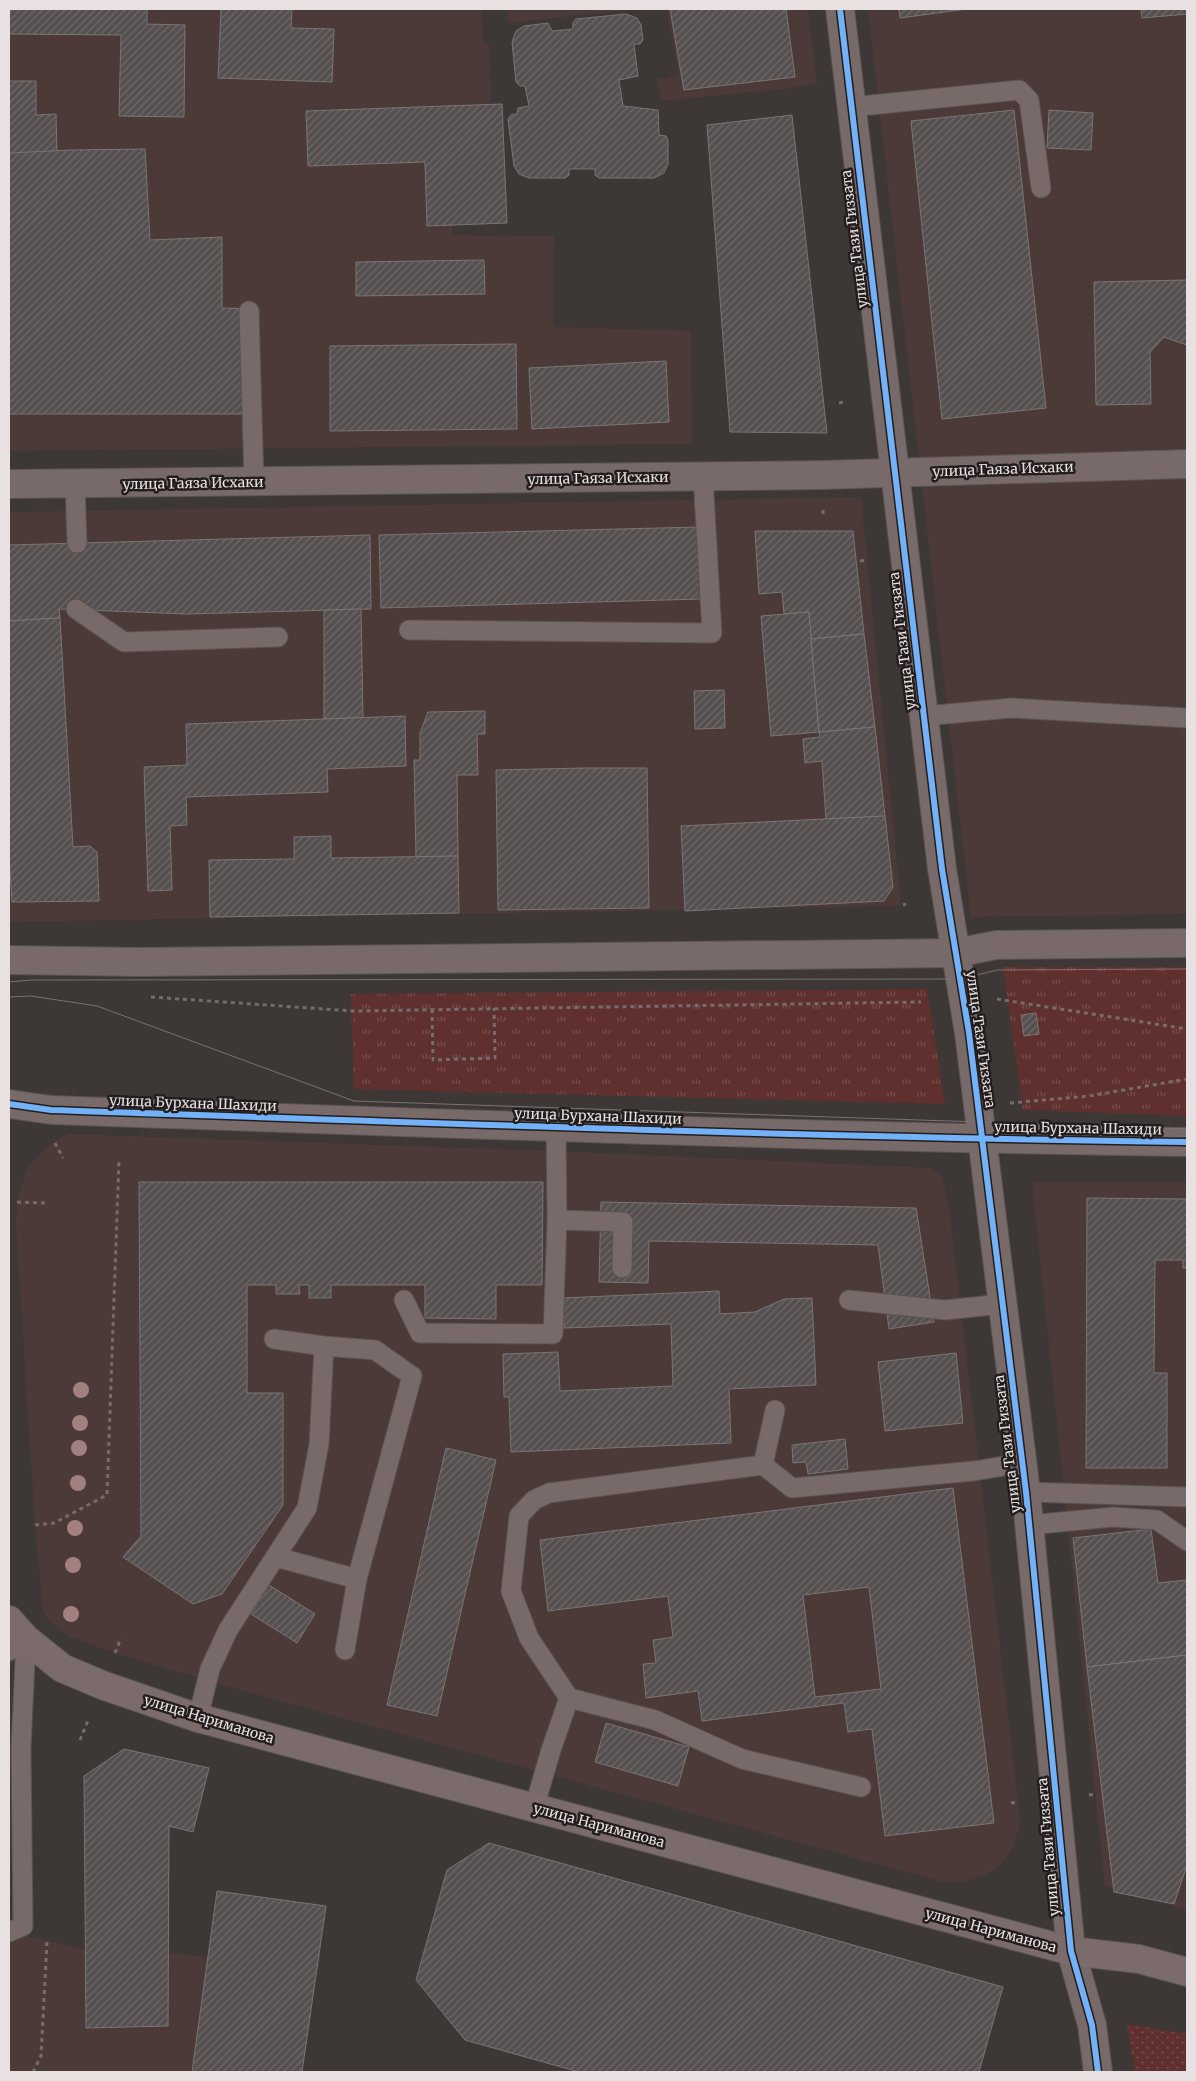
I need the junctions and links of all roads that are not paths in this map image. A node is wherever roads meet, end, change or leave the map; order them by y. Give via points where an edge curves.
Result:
1 (840, 9) edge
2 (851, 107) junction
3 (1041, 188) dead end
4 (249, 311) dead end
5 (1187, 464) edge
6 (894, 472) junction
7 (703, 476) junction
8 (254, 482) junction
9 (9, 484) edge
10 (75, 484) junction
11 (77, 543) dead end
12 (76, 609) dead end
13 (409, 630) dead end
14 (278, 637) dead end
15 (924, 716) junction
16 (1187, 718) edge
17 (1187, 943) edge
18 (956, 953) junction
19 (9, 960) edge
20 (9, 1104) edge
21 (556, 1128) junction
22 (982, 1139) junction
23 (1187, 1142) edge
24 (557, 1220) junction
25 (622, 1268) dead end
26 (404, 1300) dead end
27 (849, 1300) dead end
28 (1002, 1304) junction
29 (274, 1339) dead end
30 (324, 1346) junction
31 (775, 1410) dead end
32 (1022, 1464) junction
33 (763, 1465) junction
34 (1026, 1492) junction
35 (1187, 1497) edge
36 (1029, 1525) junction
37 (1187, 1541) edge
38 (276, 1557) junction
39 (357, 1579) junction
40 (14, 1637) edge
41 (345, 1650) dead end
42 (569, 1698) junction
43 (198, 1718) junction
44 (861, 1787) dead end
45 (534, 1808) junction
46 (9, 1932) edge
47 (1071, 1951) junction
48 (1187, 1972) edge
49 (1098, 2072) edge

1 - 2 street, улица Тази Гиззата
2 - 3 lane via 1019,90 1029,100
2 - 6 street, улица Тази Гиззата
4 - 8 lane
5 - 6 street, улица Гаяза Исхаки
6 - 7 street, улица Гаяза Исхаки
6 - 15 street, улица Тази Гиззата
7 - 8 street, улица Гаяза Исхаки
7 - 13 lane via 712,633
8 - 10 street, улица Гаяза Исхаки
9 - 10 street, улица Гаяза Исхаки
10 - 11 lane
12 - 14 lane via 124,642
15 - 16 lane via 1012,708
15 - 18 street, улица Тази Гиззата via 942,869
17 - 18 street via 996,945
18 - 19 street via 137,962
18 - 22 street, улица Тази Гиззата
20 - 21 street, улица Бурхана Шахиди via 51,1110
21 - 22 street, улица Бурхана Шахиди
21 - 24 lane
22 - 23 street, улица Бурхана Шахиди
22 - 28 street, улица Тази Гиззата
24 - 25 lane via 623,1222
24 - 26 lane via 553,1334 420,1333
27 - 28 lane via 945,1310
28 - 32 street, улица Тази Гиззата
29 - 30 lane
30 - 38 lane via 319,1444 307,1508
30 - 39 lane via 375,1350 412,1376
31 - 33 lane
32 - 33 lane via 792,1488
32 - 34 street, улица Тази Гиззата
33 - 42 lane via 549,1493 534,1500 519,1516 512,1591 530,1638
34 - 35 lane
34 - 36 street, улица Тази Гиззата
36 - 37 lane via 1114,1517 1157,1520
36 - 47 street, улица Тази Гиззата
38 - 39 lane
38 - 43 lane via 228,1630 210,1669
39 - 41 lane
40 - 43 main road, улица Нариманова via 62,1668
40 - 46 lane via 21,1748 23,1926
42 - 44 lane via 655,1720 742,1759
42 - 45 lane
43 - 45 main road, улица Нариманова
45 - 47 main road, улица Нариманова
47 - 48 main road, улица Нариманова via 1139,1958
47 - 49 street, улица Тази Гиззата via 1092,2025

